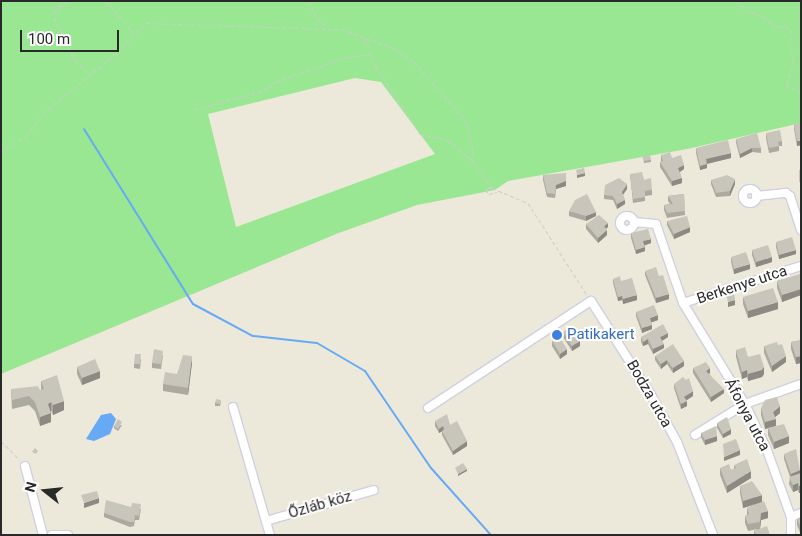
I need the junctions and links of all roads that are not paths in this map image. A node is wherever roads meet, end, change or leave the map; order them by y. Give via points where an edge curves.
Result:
1 (756, 196) dead end
2 (634, 222) dead end
3 (801, 230) edge
4 (801, 266) edge
5 (682, 303) junction
6 (801, 384) edge
7 (745, 404) junction
8 (233, 407) dead end
9 (428, 408) dead end
10 (694, 435) dead end
11 (25, 466) road end
12 (374, 490) dead end
13 (801, 513) edge
14 (791, 517) junction
15 (266, 521) junction
16 (43, 535) edge
17 (52, 535) edge
18 (68, 535) edge
19 (270, 535) edge
20 (713, 535) edge
21 (791, 535) edge

1 - 3 street via 786,193 790,196
2 - 5 street, Áfonya utca via 652,221 656,224
4 - 5 street, Berkenye utca
5 - 7 street, Áfonya utca
6 - 7 street
7 - 10 street
7 - 14 street, Áfonya utca via 767,450
8 - 15 street
9 - 20 street, Bodza utca via 591,301 652,395 676,442
11 - 16 street
12 - 15 street, Őzláb köz
13 - 14 street
14 - 21 street, Áfonya utca
15 - 19 street
17 - 18 street

